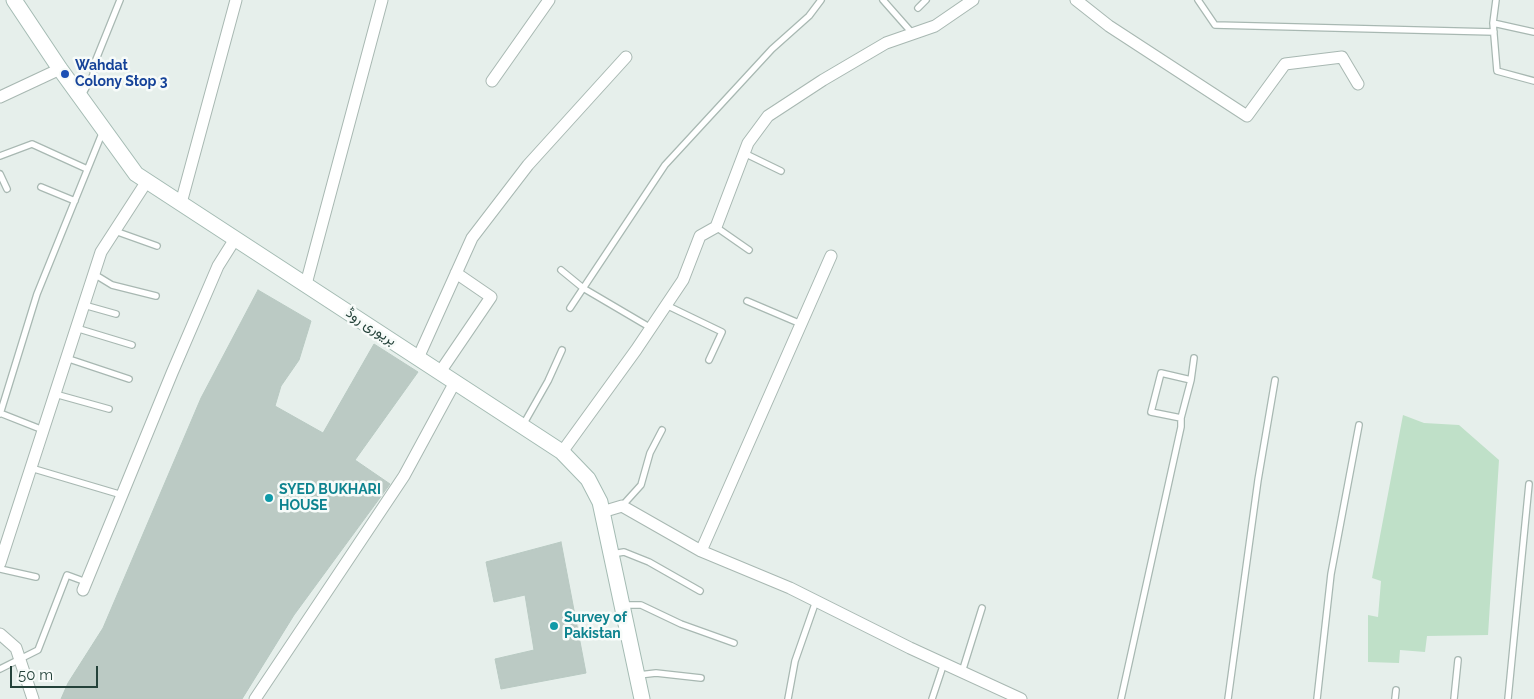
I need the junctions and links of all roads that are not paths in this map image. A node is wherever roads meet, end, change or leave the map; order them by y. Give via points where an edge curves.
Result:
1 (14, 0) edge
2 (120, 0) edge
3 (236, 0) edge
4 (382, 0) edge
5 (549, 0) edge
6 (821, 0) edge
7 (883, 0) edge
8 (926, 0) edge
9 (973, 0) edge
10 (1076, 0) edge
11 (1198, 0) edge
12 (1496, 0) edge
13 (918, 8) dead end
14 (1493, 22) junction
15 (1494, 32) junction
16 (1534, 32) edge
17 (913, 34) junction
18 (626, 57) dead end
19 (60, 69) junction
20 (492, 81) dead end
21 (1534, 81) edge
22 (1358, 84) dead end
23 (0, 96) edge
24 (81, 97) junction
25 (103, 129) junction
26 (744, 153) junction
27 (0, 156) edge
28 (88, 169) junction
29 (782, 171) dead end
30 (0, 174) edge
31 (147, 181) junction
32 (41, 187) dead end
33 (8, 189) dead end
34 (75, 201) junction
35 (181, 203) junction
36 (716, 227) junction
37 (115, 231) junction
38 (236, 238) junction
39 (157, 246) dead end
40 (749, 250) dead end
41 (831, 256) dead end
42 (561, 270) dead end
43 (456, 273) junction
44 (94, 274) junction
45 (306, 284) junction
46 (583, 288) junction
47 (156, 296) dead end
48 (747, 301) dead end
49 (84, 305) junction
50 (666, 305) junction
51 (570, 308) dead end
52 (116, 314) dead end
53 (801, 324) junction
54 (76, 328) junction
55 (651, 328) junction
56 (132, 346) dead end
57 (562, 350) dead end
58 (66, 358) junction
59 (418, 358) junction
60 (1194, 358) dead end
61 (709, 360) dead end
62 (440, 372) junction
63 (128, 379) dead end
64 (1191, 380) junction
65 (1275, 380) dead end
66 (455, 382) junction
67 (55, 394) junction
68 (109, 409) dead end
69 (0, 414) edge
70 (1181, 418) junction
71 (1359, 425) dead end
72 (522, 426) junction
73 (43, 430) junction
74 (662, 430) dead end
75 (562, 452) junction
76 (31, 468) junction
77 (1529, 484) dead end
78 (122, 495) junction
79 (622, 506) junction
80 (602, 512) junction
81 (701, 551) junction
82 (611, 554) junction
83 (0, 563) edge
84 (0, 569) edge
85 (36, 578) dead end
86 (85, 586) joint
87 (700, 591) dead end
88 (816, 602) junction
89 (622, 605) junction
90 (982, 608) dead end
91 (0, 634) edge
92 (734, 643) dead end
93 (19, 658) junction
94 (1458, 660) dead end
95 (944, 663) junction
96 (0, 669) edge
97 (962, 672) junction
98 (637, 675) junction
99 (701, 678) dead end
100 (1396, 690) dead end
101 (32, 699) edge
102 (255, 699) edge
103 (642, 699) edge
104 (788, 699) edge
105 (932, 699) edge
106 (1021, 699) edge
107 (1121, 699) edge
108 (1228, 699) edge
109 (1317, 699) edge
110 (1395, 699) edge
111 (1454, 699) edge
112 (1508, 699) edge

1 - 19 main road, بریوری روڈ
2 - 24 lane via 94,62 93,76
3 - 35 street
4 - 45 street
5 - 20 street
6 - 46 lane via 809,16 772,49 716,108 665,166
7 - 17 lane
8 - 13 lane
9 - 17 street via 935,26
10 - 22 street via 1109,26 1247,116 1285,64 1342,57
11 - 15 lane via 1215,25
12 - 14 lane
14 - 15 lane
14 - 16 lane
15 - 21 lane via 1497,71
17 - 26 street via 878,48 768,116
18 - 43 street via 528,165 472,238
19 - 23 street
19 - 24 main road, بریوری روڈ
24 - 25 main road, بریوری روڈ
25 - 28 lane
25 - 31 main road, بریوری روڈ via 136,174
26 - 29 lane
26 - 36 street
27 - 28 lane via 32,144
28 - 34 lane
30 - 33 lane
31 - 35 main road, بریوری روڈ
31 - 37 street
32 - 34 lane
34 - 69 lane via 37,294
35 - 38 main road, بریوری روڈ
36 - 40 lane
36 - 50 street via 700,236 683,280
37 - 39 lane
37 - 44 street via 101,252
38 - 45 main road, بریوری روڈ
38 - 78 street via 218,266
41 - 53 street
42 - 46 lane
43 - 59 street
43 - 62 street via 492,297
44 - 47 lane via 112,285
44 - 49 street
45 - 59 main road, بریوری روڈ
46 - 51 lane
46 - 55 lane
48 - 53 lane
49 - 52 lane
49 - 54 street
50 - 55 street
50 - 61 lane via 722,332
53 - 81 street
54 - 56 lane
54 - 58 street
55 - 75 street
57 - 72 lane
58 - 63 lane
58 - 67 street
59 - 62 main road, بریوری روڈ
60 - 64 lane
62 - 66 main road, بریوری روڈ
64 - 70 lane
64 - 70 lane via 1161,373 1151,412
65 - 108 lane
66 - 72 main road, بریوری روڈ
66 - 102 street via 404,476
67 - 68 lane
67 - 73 street
69 - 73 lane
70 - 107 lane
71 - 109 lane via 1331,574
72 - 75 main road, بریوری روڈ
73 - 76 street
74 - 79 lane via 650,453 641,485
75 - 80 main road, بریوری روڈ via 588,479
76 - 78 lane
76 - 83 street
77 - 112 lane
78 - 86 street
79 - 80 street
79 - 81 street
80 - 82 main road, بریوری روڈ
81 - 88 street
82 - 87 lane via 624,552 649,562
82 - 89 main road, بریوری روڈ
84 - 85 lane
86 - 93 lane via 67,575 38,650
88 - 95 street
88 - 104 lane via 795,661
89 - 92 lane via 641,605
89 - 98 main road, بریوری روڈ
90 - 97 lane
91 - 93 street via 16,648
93 - 96 lane
93 - 101 street
94 - 111 lane
95 - 97 street
95 - 105 lane
97 - 106 street
98 - 99 lane
98 - 103 main road, بریوری روڈ
100 - 110 lane

